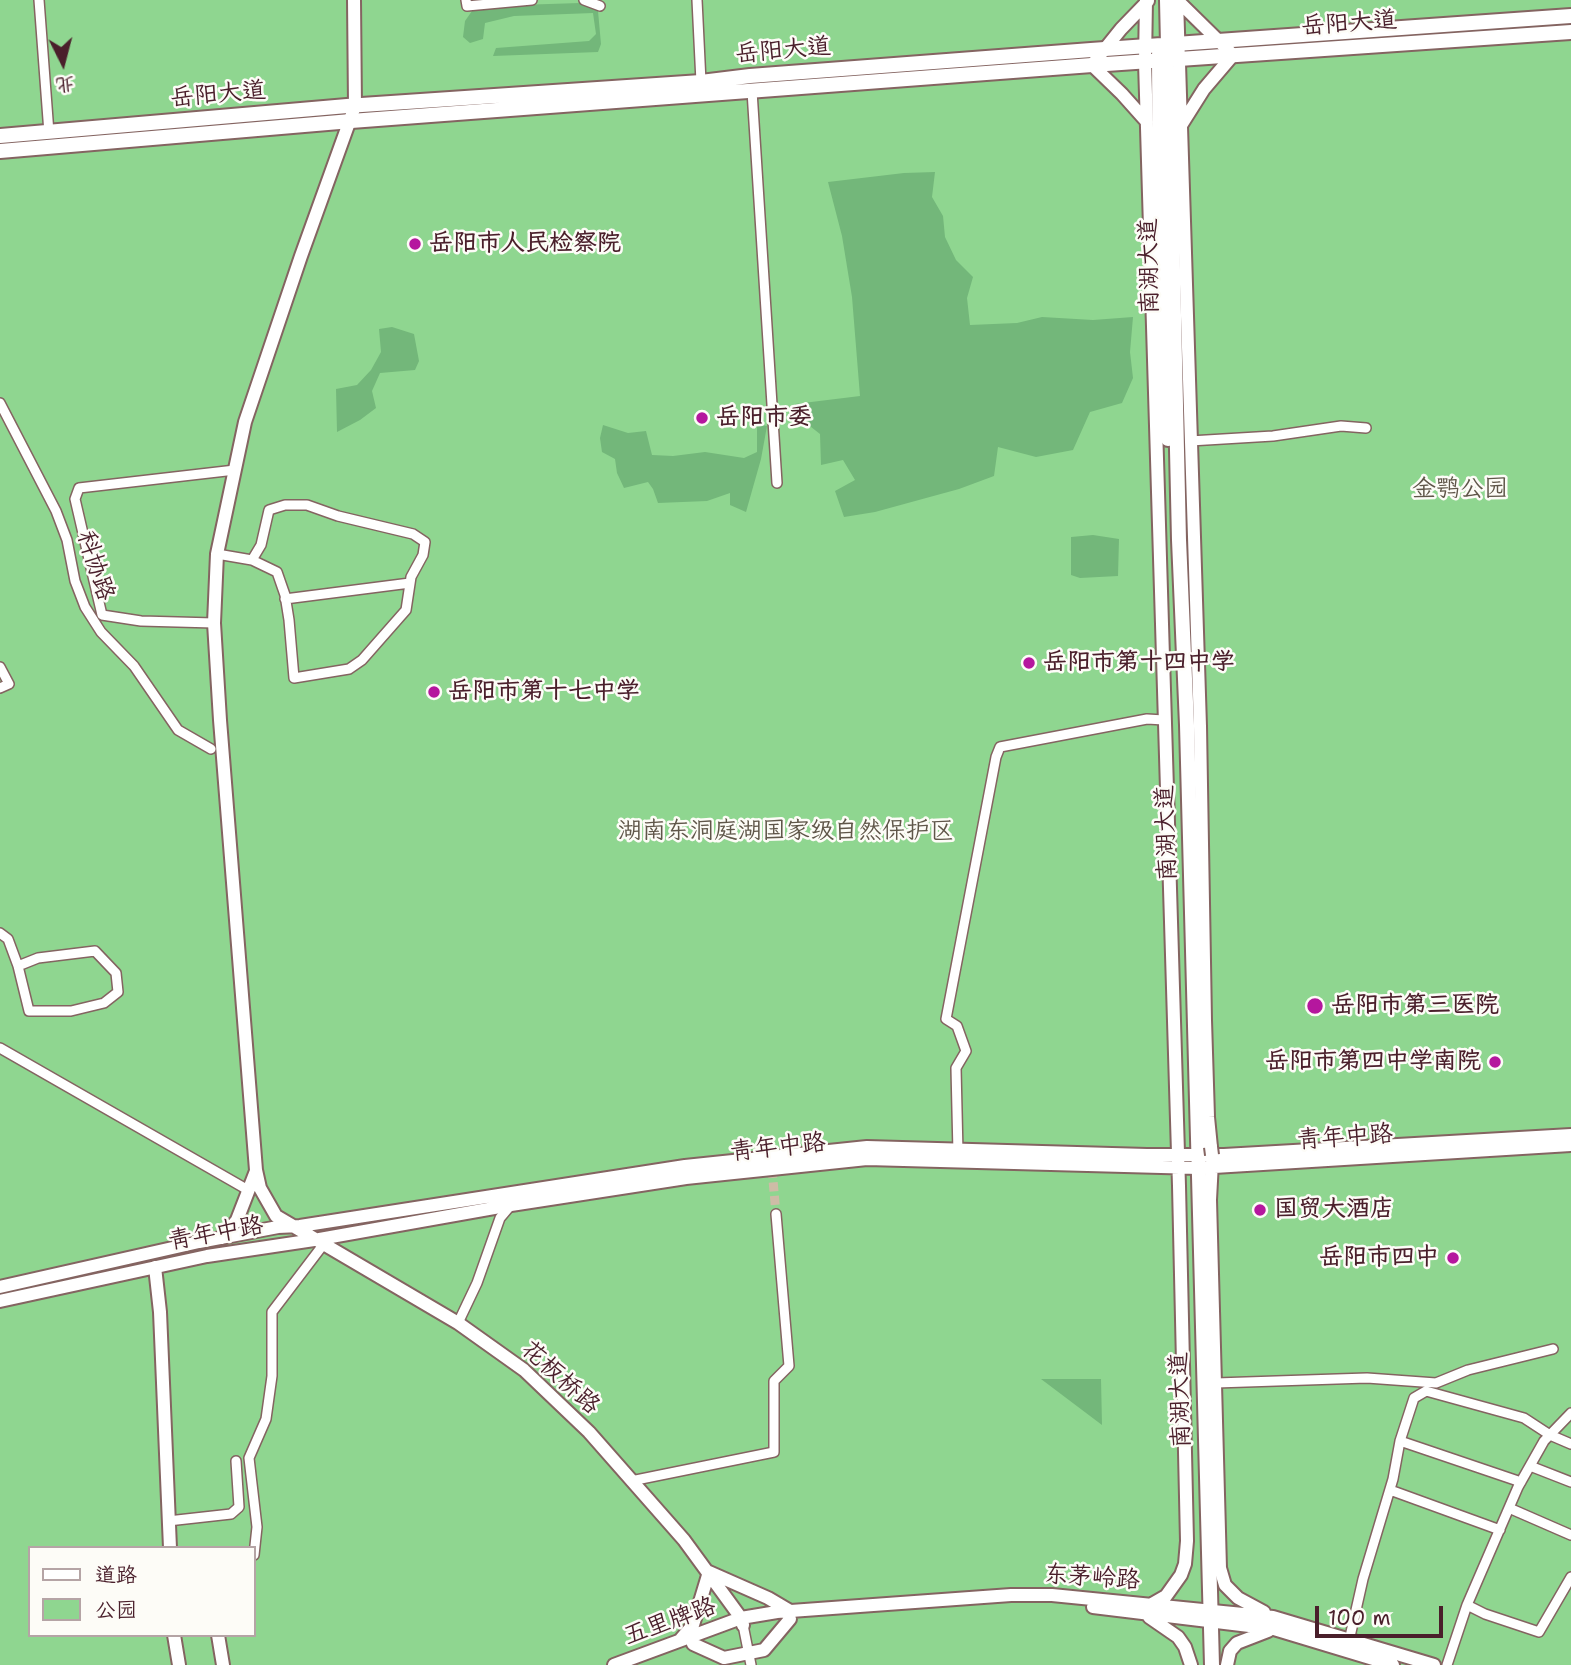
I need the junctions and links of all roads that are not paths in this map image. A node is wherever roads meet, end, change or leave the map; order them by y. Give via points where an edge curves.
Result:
1 (38, 0) edge
2 (346, 0) edge
3 (354, 0) edge
4 (466, 0) edge
5 (532, 0) edge
6 (584, 0) edge
7 (697, 0) edge
8 (1167, 0) edge
9 (1177, 0) edge
10 (1150, 1) edge
11 (600, 6) dead end
12 (1571, 16) edge
13 (1571, 32) edge
14 (1219, 41) junction
15 (1163, 46) junction
16 (1105, 49) junction
17 (1233, 55) junction
18 (1163, 61) junction
19 (1092, 65) junction
20 (701, 82) junction
21 (751, 91) junction
22 (351, 106) junction
23 (351, 121) junction
24 (1147, 122) junction
25 (1181, 126) junction
26 (49, 133) junction
27 (0, 136) edge
28 (1165, 141) junction
29 (0, 152) edge
30 (0, 402) edge
31 (1366, 428) dead end
32 (1189, 441) junction
33 (235, 470) junction
34 (777, 483) dead end
35 (217, 554) junction
36 (252, 560) junction
37 (410, 583) junction
38 (285, 599) junction
39 (214, 623) junction
40 (0, 667) edge
41 (0, 688) edge
42 (1164, 720) junction
43 (211, 750) dead end
44 (0, 933) edge
45 (18, 966) junction
46 (0, 1048) edge
47 (1571, 1135) edge
48 (1571, 1145) edge
49 (958, 1156) junction
50 (1196, 1160) junction
51 (256, 1170) junction
52 (248, 1190) junction
53 (512, 1205) junction
54 (776, 1214) tunnel mouth
55 (292, 1226) junction
56 (222, 1238) junction
57 (319, 1242) junction
58 (155, 1267) junction
59 (0, 1287) edge
60 (0, 1301) edge
61 (458, 1324) junction
62 (1553, 1349) dead end
63 (1216, 1383) junction
64 (1571, 1413) edge
65 (1550, 1435) junction
66 (1400, 1441) junction
67 (1571, 1444) edge
68 (236, 1461) dead end
69 (1530, 1466) junction
70 (631, 1480) junction
71 (1521, 1482) junction
72 (1571, 1482) edge
73 (1390, 1490) junction
74 (1509, 1508) junction
75 (168, 1521) junction
76 (1500, 1530) junction
77 (1571, 1535) edge
78 (170, 1546) edge
79 (255, 1546) edge
80 (709, 1572) junction
81 (1571, 1577) edge
82 (1152, 1604) junction
83 (1467, 1605) junction
84 (1136, 1612) junction
85 (790, 1615) junction
86 (1206, 1616) junction
87 (742, 1621) junction
88 (1274, 1623) junction
89 (174, 1637) edge
90 (218, 1637) edge
91 (1349, 1640) junction
92 (686, 1642) junction
93 (750, 1659) edge
94 (179, 1665) edge
95 (223, 1665) edge
96 (614, 1665) edge
97 (636, 1665) edge
98 (1191, 1665) edge
99 (1202, 1665) edge
100 (1212, 1665) edge
101 (1227, 1665) edge
102 (1393, 1665) edge
103 (1434, 1665) edge
104 (1447, 1665) edge

1 - 26 street
2 - 22 main road
3 - 22 main road
4 - 5 street via 467,5
6 - 11 street
7 - 20 street
8 - 15 main road, 南湖大道
9 - 14 main road
9 - 15 main road
10 - 15 main road, 南湖大道
10 - 16 main road
12 - 14 main road, 岳阳大道
13 - 17 main road, 岳阳大道
14 - 15 main road, 岳阳大道
14 - 17 main road
15 - 16 main road, 岳阳大道
15 - 18 main road, 南湖大道
15 - 18 main road
16 - 19 main road
16 - 20 main road, 岳阳大道
17 - 18 main road, 岳阳大道
17 - 25 main road
18 - 19 main road, 岳阳大道
18 - 24 main road
18 - 25 main road
18 - 28 main road, 南湖大道
19 - 21 main road, 岳阳大道
19 - 24 main road
20 - 22 main road, 岳阳大道
21 - 23 main road, 岳阳大道
21 - 34 street
22 - 23 main road
22 - 26 main road, 岳阳大道
23 - 29 main road, 岳阳大道
23 - 33 main road via 249,409
24 - 28 main road
24 - 42 main road
25 - 28 main road
25 - 32 main road
26 - 27 main road, 岳阳大道
28 - 50 main road, 南湖大道 via 1187,724
30 - 43 street, 科协路 via 56,511 85,607 101,632 134,666 178,730
31 - 32 street via 1341,426
32 - 50 main road via 1208,1117
33 - 35 main road
33 - 39 street via 79,488 75,499 102,615
35 - 36 street
35 - 39 main road
36 - 37 street via 261,545 268,510 307,505 413,534 425,542
36 - 38 street via 277,572
37 - 38 street
37 - 38 street via 406,610 362,660 349,669 321,675 294,678
39 - 51 main road
40 - 41 street via 9,684
42 - 49 street via 1147,719 1000,747 946,1019 957,1026 966,1051 956,1068
42 - 50 main road
44 - 45 street via 8,939
45 - 45 street via 29,1011 71,1011 104,1003 118,992 116,974 95,951 38,958
46 - 52 street
47 - 50 main road, 青年中路
48 - 50 main road, 青年中路
49 - 50 main road, 青年中路
49 - 53 main road, 青年中路 via 867,1159 686,1178
49 - 55 main road, 青年中路 via 867,1147 685,1166
50 - 63 main road via 1210,1200
50 - 82 main road via 1185,1564 1167,1596
50 - 86 main road, 南湖大道
51 - 52 main road
51 - 55 main road, 花板桥路 via 260,1188 276,1216
52 - 56 main road via 236,1220
53 - 57 main road, 青年中路
53 - 61 street via 500,1218
54 - 70 street via 789,1366 774,1381 774,1452
55 - 56 main road, 青年中路
55 - 57 main road, 花板桥路
56 - 59 main road, 青年中路
57 - 58 main road, 青年中路
57 - 61 main road, 花板桥路
57 - 79 street via 272,1312 272,1376 266,1419 249,1458
58 - 60 main road, 青年中路
58 - 75 main road
61 - 70 main road, 花板桥路 via 524,1370
62 - 63 street via 1468,1370 1436,1383 1367,1378
63 - 88 main road via 1220,1568 1225,1585
64 - 65 street
65 - 66 street via 1524,1418 1426,1391 1414,1398
65 - 67 street
65 - 69 street
66 - 71 street
66 - 73 street
68 - 75 street via 239,1507 231,1514
69 - 71 street
69 - 72 street
70 - 80 main road, 花板桥路
71 - 74 street
73 - 76 street
73 - 91 street
74 - 76 street
74 - 77 street
75 - 78 main road
76 - 83 street
80 - 85 main road via 768,1598
80 - 87 main road, 花板桥路
80 - 92 main road
81 - 83 street via 1539,1632
82 - 85 main road, 东茅岭路 via 1011,1595
82 - 86 main road, 东茅岭路
83 - 104 street
84 - 85 main road, 东茅岭路 via 1052,1601 1012,1601
84 - 86 main road, 东茅岭路
84 - 98 main road via 1178,1637
85 - 87 main road, 东茅岭路
85 - 93 main road via 764,1650
86 - 88 main road, 东茅岭路
86 - 99 main road, 南湖大道
86 - 100 main road, 南湖大道
87 - 92 main road, 五里牌路
87 - 93 street
88 - 91 main road, 东茅岭路
88 - 101 main road via 1237,1643
88 - 102 main road, 东茅岭路
89 - 94 main road
90 - 95 main road
91 - 103 main road, 东茅岭路
92 - 93 main road via 724,1658
92 - 96 main road, 五里牌路
92 - 97 main road, 五里牌路

